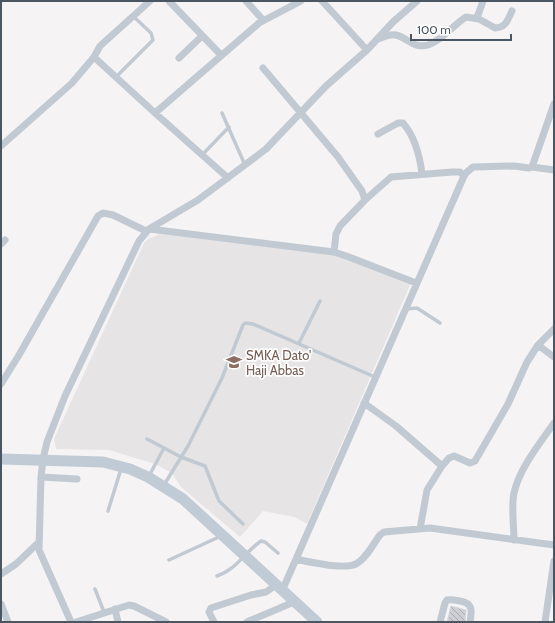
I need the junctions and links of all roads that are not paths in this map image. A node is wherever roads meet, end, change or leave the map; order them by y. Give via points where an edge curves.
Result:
1 (150, 1) edge
2 (169, 1) edge
3 (246, 1) edge
4 (301, 1) edge
5 (322, 1) edge
6 (416, 1) edge
7 (483, 1) edge
8 (512, 11) dead end
9 (133, 16) junction
10 (477, 18) junction
11 (264, 20) junction
12 (202, 36) junction
13 (378, 39) junction
14 (367, 50) junction
15 (221, 55) junction
16 (94, 57) junction
17 (179, 58) dead end
18 (263, 68) dead end
19 (116, 77) junction
20 (554, 104) edge
21 (155, 113) junction
22 (300, 113) junction
23 (222, 114) dead end
24 (229, 127) junction
25 (378, 134) dead end
26 (1, 146) edge
27 (202, 155) junction
28 (245, 166) junction
29 (532, 167) junction
30 (554, 170) edge
31 (422, 174) junction
32 (464, 176) junction
33 (228, 178) junction
34 (365, 200) junction
35 (148, 230) junction
36 (334, 252) junction
37 (416, 283) junction
38 (410, 296) junction
39 (320, 300) dead end
40 (417, 308) junction
41 (405, 309) junction
42 (440, 322) dead end
43 (554, 329) edge
44 (299, 344) junction
45 (538, 345) junction
46 (554, 357) edge
47 (376, 377) junction
48 (1, 384) edge
49 (364, 403) junction
50 (554, 423) edge
51 (147, 439) dead end
52 (164, 448) junction
53 (181, 457) junction
54 (1, 459) edge
55 (43, 459) junction
56 (122, 466) junction
57 (442, 466) junction
58 (148, 476) junction
59 (41, 477) junction
60 (77, 479) dead end
61 (164, 486) junction
62 (108, 511) dead end
63 (243, 524) dead end
64 (420, 529) junction
65 (222, 535) junction
66 (514, 540) junction
67 (39, 542) junction
68 (554, 546) edge
69 (278, 553) dead end
70 (245, 557) junction
71 (296, 559) junction
72 (169, 560) dead end
73 (554, 562) edge
74 (1, 574) edge
75 (217, 576) dead end
76 (279, 588) junction
77 (95, 589) dead end
78 (294, 602) junction
79 (1, 604) edge
80 (115, 609) junction
81 (104, 612) junction
82 (8, 622) edge
83 (71, 622) edge
84 (76, 622) edge
85 (118, 622) edge
86 (166, 622) edge
87 (214, 622) edge
88 (247, 622) edge
89 (317, 622) edge
90 (440, 622) edge
91 (470, 622) edge
92 (546, 622) edge

1 - 9 street
2 - 12 street
3 - 11 street
4 - 11 street
5 - 14 street
6 - 13 street
7 - 10 street
8 - 10 street via 505,25 499,28
9 - 16 street via 100,46
9 - 19 lane via 151,33 153,40
10 - 13 street via 464,18 439,39 427,45 417,46 398,35
11 - 15 street
12 - 15 street
12 - 17 street
13 - 14 street
14 - 22 street
15 - 21 street
16 - 19 street
16 - 26 street via 72,83
18 - 22 street
19 - 21 street
20 - 29 street
21 - 27 street
22 - 28 street via 271,144
22 - 34 street via 338,157 362,191
23 - 24 lane
24 - 27 lane
24 - 28 lane
25 - 31 street via 398,123 403,123 418,152
27 - 33 street
28 - 33 street
29 - 30 street
29 - 32 street via 474,167
31 - 32 street via 458,172
31 - 34 street via 391,177
32 - 37 street
33 - 35 street via 198,200
34 - 36 street via 340,226 336,234
35 - 36 street
35 - 48 street via 113,215 103,213 98,216
35 - 55 street via 139,241 65,396
36 - 37 street
37 - 38 street
38 - 40 lane
38 - 41 street
39 - 44 lane
40 - 41 lane
40 - 42 lane
41 - 47 street
43 - 45 street
44 - 47 lane
44 - 53 lane via 253,324 243,325 222,378
45 - 46 street
45 - 57 street via 475,461 470,463 454,456
47 - 49 street
49 - 57 street via 396,426
49 - 71 street
50 - 66 street via 516,484
51 - 52 lane
52 - 53 lane
52 - 58 lane
53 - 61 lane
53 - 63 lane via 205,466 219,500
54 - 55 street
55 - 56 street via 103,462
55 - 59 street
56 - 58 street
56 - 62 lane
57 - 64 street via 427,490
58 - 61 street
59 - 60 street
59 - 67 street
61 - 65 street via 183,499
64 - 66 street via 430,528
64 - 71 street via 384,532 362,560 352,565 327,565
65 - 70 street
65 - 72 lane
66 - 68 street
67 - 74 street via 16,564
67 - 83 street via 41,556
69 - 70 lane via 261,540
70 - 75 lane via 228,571
70 - 76 street
71 - 76 street
73 - 92 street
76 - 78 street
76 - 87 street via 211,608 209,612
77 - 81 lane
78 - 88 street
78 - 89 street
79 - 82 street
80 - 81 street
80 - 85 street
80 - 86 street via 126,605 134,606
81 - 84 street
90 - 91 street via 445,603 450,599 469,604

